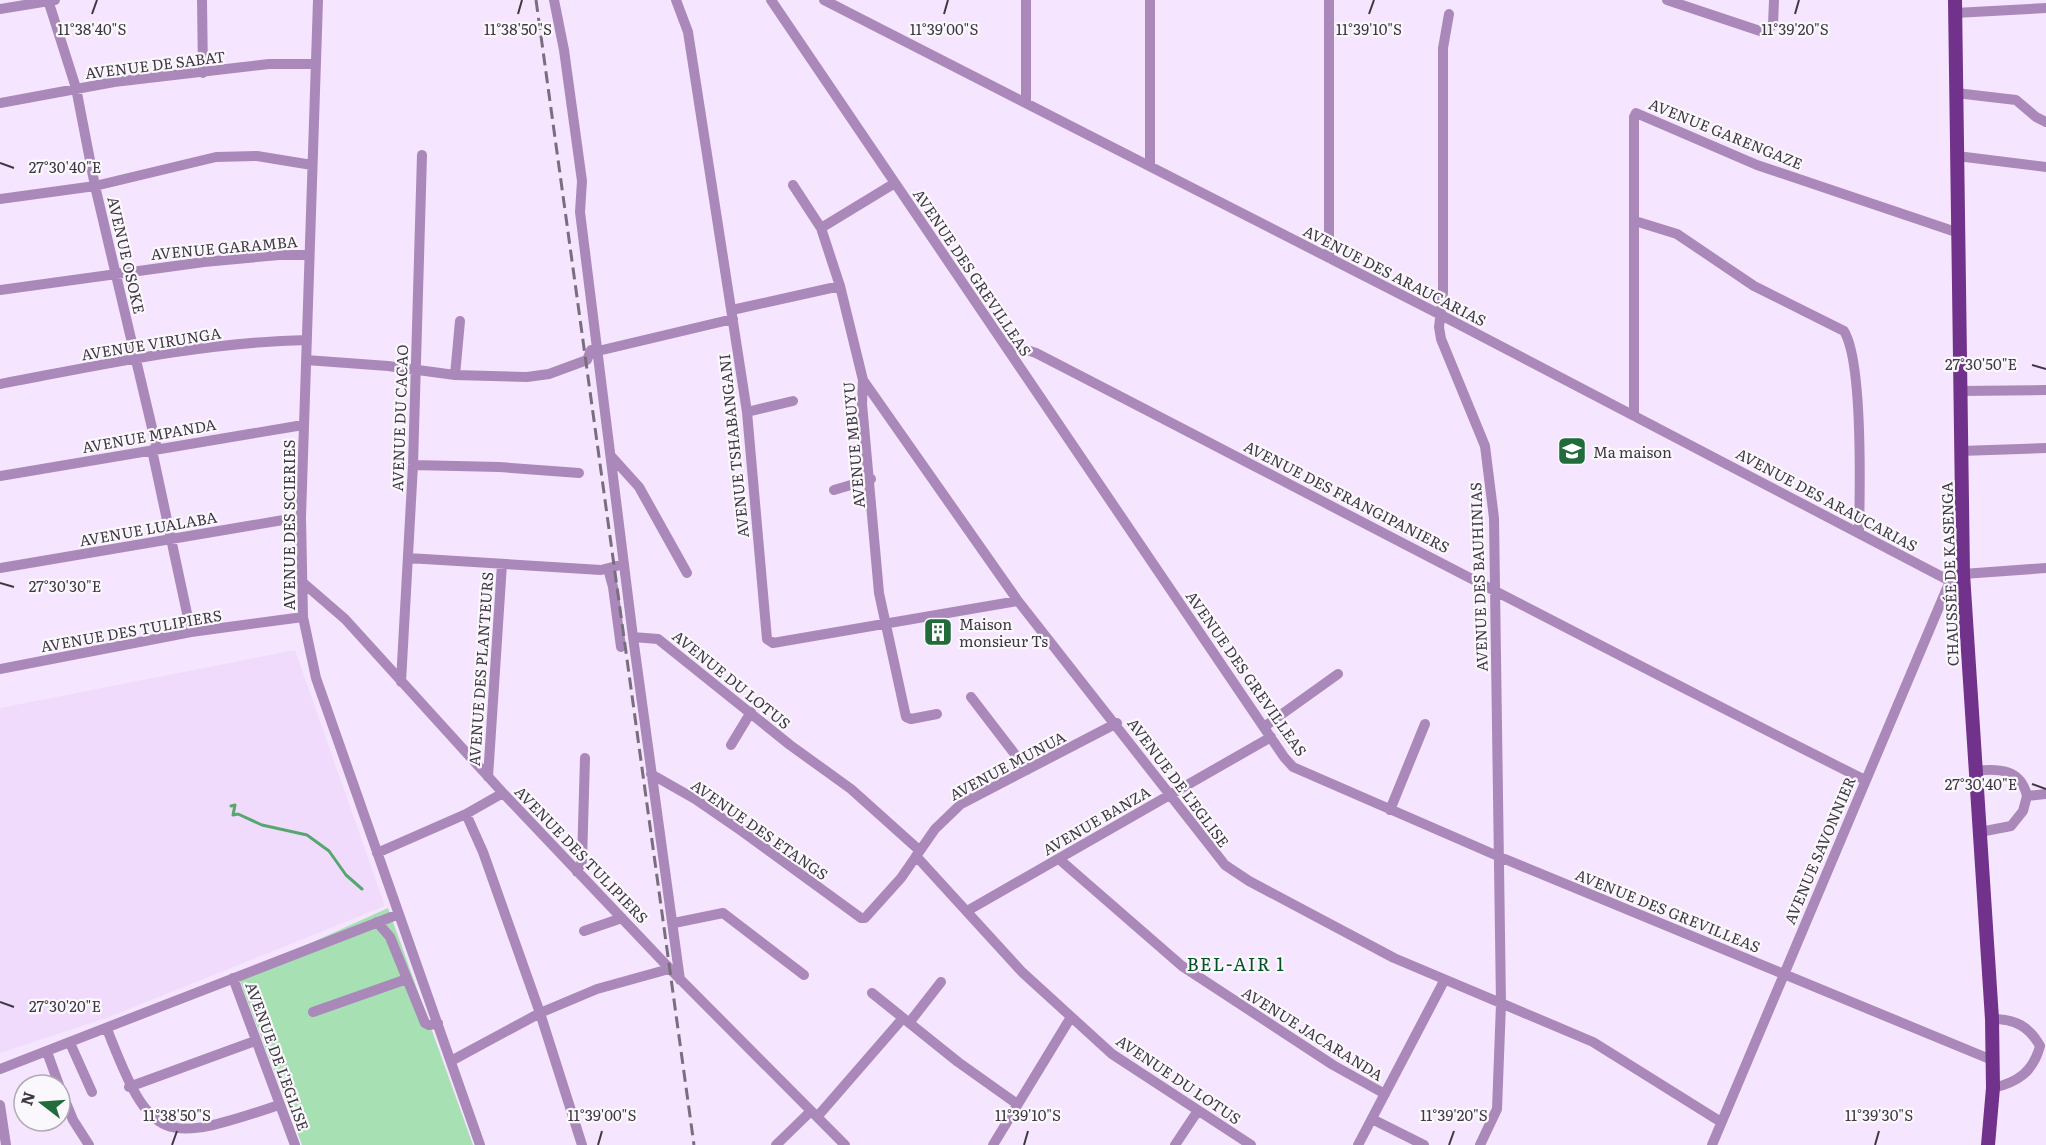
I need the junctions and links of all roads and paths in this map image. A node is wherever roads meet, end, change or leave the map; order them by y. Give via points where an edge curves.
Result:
1 (50, 0) edge
2 (202, 0) edge
3 (318, 0) edge
4 (554, 0) edge
5 (676, 0) edge
6 (771, 0) edge
7 (824, 0) edge
8 (1026, 0) edge
9 (1150, 0) edge
10 (1329, 0) edge
11 (1667, 0) edge
12 (1774, 0) edge
13 (1955, 6) edge
14 (2046, 8) edge
15 (0, 9) edge
16 (1449, 14) dead end
17 (315, 64) junction
18 (203, 73) junction
19 (76, 88) junction
20 (1956, 93) junction
21 (1026, 102) junction
22 (0, 103) edge
23 (2046, 122) edge
24 (422, 155) dead end
25 (1957, 156) junction
26 (312, 165) junction
27 (1150, 166) junction
28 (2046, 167) edge
29 (895, 183) junction
30 (793, 185) dead end
31 (95, 186) junction
32 (0, 199) edge
33 (1635, 221) junction
34 (821, 228) junction
35 (1956, 232) junction
36 (309, 255) junction
37 (1329, 258) junction
38 (116, 272) junction
39 (840, 286) junction
40 (0, 291) edge
41 (733, 315) junction
42 (1441, 315) junction
43 (460, 321) dead end
44 (307, 340) junction
45 (1006, 347) junction
46 (598, 350) junction
47 (136, 358) junction
48 (306, 360) junction
49 (417, 370) junction
50 (455, 375) junction
51 (864, 380) junction
52 (0, 384) edge
53 (2046, 390) edge
54 (1959, 391) junction
55 (793, 401) dead end
56 (747, 412) junction
57 (1634, 416) junction
58 (303, 425) junction
59 (2046, 448) edge
60 (154, 449) junction
61 (1961, 452) junction
62 (611, 456) junction
63 (413, 465) junction
64 (579, 473) dead end
65 (0, 476) edge
66 (871, 479) junction
67 (834, 490) dead end
68 (301, 517) junction
69 (1859, 532) junction
70 (172, 539) junction
71 (408, 558) junction
72 (502, 564) junction
73 (624, 564) junction
74 (0, 568) edge
75 (2046, 568) edge
76 (608, 569) junction
77 (687, 573) dead end
78 (1957, 578) junction
79 (301, 581) junction
80 (1493, 588) junction
81 (1018, 601) junction
82 (303, 617) junction
83 (884, 626) junction
84 (191, 632) junction
85 (633, 637) junction
86 (621, 647) dead end
87 (0, 669) edge
88 (1338, 674) dead end
89 (400, 682) junction
90 (971, 698) dead end
91 (751, 712) junction
92 (937, 714) dead end
93 (1117, 723) junction
94 (1425, 724) dead end
95 (1264, 727) junction
96 (1271, 736) junction
97 (731, 745) dead end
98 (585, 758) dead end
99 (1027, 770) junction
100 (1976, 771) junction
101 (651, 774) junction
102 (488, 777) junction
103 (1865, 780) junction
104 (503, 793) junction
105 (2046, 794) edge
106 (1170, 795) junction
107 (2027, 796) junction
108 (1390, 810) junction
109 (466, 814) junction
110 (1980, 832) junction
111 (377, 853) junction
112 (917, 853) junction
113 (1500, 857) junction
114 (1059, 859) junction
115 (577, 872) junction
116 (851, 912) joint
117 (967, 912) junction
118 (399, 914) junction
119 (622, 918) junction
120 (377, 922) junction
121 (674, 923) junction
122 (584, 931) dead end
123 (669, 969) junction
124 (804, 975) dead end
125 (1784, 975) junction
126 (233, 978) junction
127 (407, 979) junction
128 (680, 980) junction
129 (1444, 981) junction
130 (941, 982) dead end
131 (872, 993) dead end
132 (1501, 1004) junction
133 (313, 1012) dead end
134 (540, 1013) junction
135 (1071, 1017) junction
136 (1992, 1019) junction
137 (906, 1020) junction
138 (438, 1023) junction
139 (107, 1029) junction
140 (255, 1041) junction
141 (70, 1043) junction
142 (2043, 1046) edge
143 (47, 1052) junction
144 (1992, 1060) junction
145 (451, 1061) junction
146 (0, 1069) edge
147 (54, 1073) edge
148 (129, 1087) junction
149 (1993, 1088) junction
150 (92, 1092) dead end
151 (1385, 1094) junction
152 (1017, 1104) junction
153 (0, 1105) edge
154 (279, 1105) junction
155 (1197, 1112) junction
156 (814, 1114) junction
157 (72, 1118) edge
158 (1372, 1119) junction
159 (1721, 1122) junction
160 (6, 1145) edge
161 (89, 1145) edge
162 (295, 1145) edge
163 (480, 1145) edge
164 (582, 1145) edge
165 (776, 1145) edge
166 (845, 1145) edge
167 (993, 1145) edge
168 (1174, 1145) edge
169 (1251, 1145) edge
170 (1358, 1145) edge
171 (1424, 1145) edge
172 (1480, 1145) edge
173 (1712, 1145) edge
174 (1988, 1145) edge

1 - 15 street
1 - 19 street, AVENUE OSOKE
2 - 18 street
3 - 17 street, AVENUE DES SCIERIES
4 - 46 street via 582,180 580,212
5 - 41 street, AVENUE TSHABANGANI via 688,32
6 - 29 street, AVENUE DES GREVILLEAS
7 - 21 street, AVENUE DES ARAUCARIAS
8 - 21 street
9 - 27 street
10 - 37 street
11 - 12 street via 1760,32 1773,25
13 - 14 street
13 - 20 main road, CHAUSSÉE DE KASENGA
16 - 42 street, AVENUE DES BAUHINIAS via 1443,48
17 - 18 street, AVENUE DE SABAT
17 - 26 street, AVENUE DES SCIERIES
18 - 19 street, AVENUE DE SABAT
19 - 22 street, AVENUE DE SABAT
19 - 31 street, AVENUE OSOKE
20 - 23 street via 2016,100
20 - 25 main road, CHAUSSÉE DE KASENGA
21 - 27 street, AVENUE DES ARAUCARIAS
24 - 49 street, AVENUE DU CACAO
25 - 28 street
25 - 35 main road, CHAUSSÉE DE KASENGA
26 - 31 street via 257,156 216,157
26 - 36 street, AVENUE DES SCIERIES
27 - 37 street, AVENUE DES ARAUCARIAS
29 - 34 street
29 - 45 street, AVENUE DES GREVILLEAS
30 - 34 street, AVENUE MBUYU
31 - 32 street
31 - 38 street, AVENUE OSOKE
33 - 35 street, AVENUE GARENGAZE via 1637,113 1757,165
33 - 57 street, AVENUE GARENGAZE
33 - 69 street via 1677,234 1754,286 1844,331 1854,367
34 - 39 street, AVENUE MBUYU
35 - 54 main road, CHAUSSÉE DE KASENGA
36 - 38 street, AVENUE GARAMBA via 256,256
36 - 44 street, AVENUE DES SCIERIES
37 - 42 street, AVENUE DES ARAUCARIAS
38 - 40 street, AVENUE GARAMBA
38 - 47 street, AVENUE OSOKE
39 - 41 street
39 - 51 street, AVENUE MBUYU
41 - 46 street
41 - 56 street, AVENUE TSHABANGANI
42 - 57 street, AVENUE DES ARAUCARIAS
42 - 80 street, AVENUE DES BAUHINIAS via 1441,339 1477,423 1488,461 1494,518
43 - 50 street
44 - 47 street, AVENUE VIRUNGA
44 - 48 street, AVENUE DES SCIERIES
45 - 80 street, AVENUE DES FRANGIPANIERS via 1036,353
45 - 95 street, AVENUE DES GREVILLEAS
46 - 50 street via 591,351 587,360 537,376
46 - 62 street
47 - 52 street, AVENUE VIRUNGA
47 - 60 street, AVENUE OSOKE
48 - 49 street
48 - 58 street, AVENUE DES SCIERIES
49 - 50 street
49 - 63 street, AVENUE DU CACAO
51 - 66 street, AVENUE MBUYU via 862,404
51 - 81 street, AVENUE DE L'EGLISE
53 - 54 street
54 - 61 main road, CHAUSSÉE DE KASENGA
55 - 56 street
56 - 83 street, AVENUE TSHABANGANI via 769,641
57 - 69 street, AVENUE DES ARAUCARIAS
58 - 60 street, AVENUE MPANDA
58 - 68 street, AVENUE DES SCIERIES
59 - 61 street
60 - 65 street, AVENUE MPANDA
60 - 70 street, AVENUE OSOKE
61 - 78 main road, CHAUSSÉE DE KASENGA
62 - 73 street
62 - 77 street via 639,487
63 - 64 street
63 - 71 street, AVENUE DU CACAO
66 - 67 street
66 - 83 street, AVENUE MBUYU
68 - 70 street, AVENUE LUALABA
68 - 79 street, AVENUE DES SCIERIES
69 - 78 street, AVENUE DES ARAUCARIAS
70 - 74 street, AVENUE LUALABA
70 - 84 street, AVENUE OSOKE
71 - 72 street
71 - 89 street, AVENUE DU CACAO
72 - 76 street
72 - 102 street, AVENUE DES PLANTEURS
73 - 76 street
73 - 85 street
75 - 78 street
76 - 86 street
78 - 100 main road, CHAUSSÉE DE KASENGA
78 - 103 street, AVENUE SAVONNIER
79 - 82 street, AVENUE DES SCIERIES
79 - 89 street, AVENUE DES TULIPIERS via 345,618
80 - 103 street, AVENUE DES FRANGIPANIERS
80 - 113 street, AVENUE DES BAUHINIAS
81 - 83 street, AVENUE TSHABANGANI
81 - 93 street, AVENUE DE L'EGLISE
82 - 84 street, AVENUE DES TULIPIERS
82 - 111 street, AVENUE DES SCIERIES via 316,678
83 - 92 street, AVENUE MBUYU via 906,717
84 - 87 street, AVENUE DES TULIPIERS
85 - 91 street, AVENUE DU LOTUS via 658,639
85 - 101 street
88 - 95 street
89 - 102 street, AVENUE DES TULIPIERS
90 - 99 street
91 - 97 street
91 - 112 street, AVENUE DU LOTUS via 851,789
93 - 99 street, AVENUE MUNUA
93 - 106 street, AVENUE DE L'EGLISE
94 - 108 street
95 - 96 street, AVENUE DES GREVILLEAS
96 - 106 street, AVENUE BANZA
96 - 108 street, AVENUE DES GREVILLEAS via 1299,771
98 - 115 street via 582,861
99 - 112 street, AVENUE MUNUA via 961,804
100 - 107 street via 2007,771 2021,782
100 - 110 main road, CHAUSSÉE DE KASENGA
101 - 116 street, AVENUE DES ETANGS via 743,832
101 - 121 street
102 - 104 street, AVENUE DES TULIPIERS
103 - 125 street, AVENUE SAVONNIER
104 - 109 street
104 - 115 street, AVENUE DES TULIPIERS
105 - 107 street
106 - 114 street, AVENUE BANZA
106 - 129 street, AVENUE DE L'EGLISE via 1231,870 1345,934
107 - 110 street via 2023,811 2011,826
108 - 113 street, AVENUE DES GREVILLEAS
109 - 111 street
109 - 134 street
110 - 136 main road, CHAUSSÉE DE KASENGA
111 - 118 street, AVENUE DES SCIERIES
112 - 116 street, AVENUE MUNUA via 901,878 865,918
112 - 117 street, AVENUE DU LOTUS
113 - 125 street, AVENUE DES GREVILLEAS
113 - 132 street, AVENUE DES BAUHINIAS
114 - 117 street, AVENUE BANZA
114 - 151 street, AVENUE JACARANDA via 1182,966 1333,1065
115 - 119 street, AVENUE DES TULIPIERS
117 - 135 street, AVENUE DU LOTUS
118 - 120 street
118 - 138 street, AVENUE DES SCIERIES
119 - 122 street
119 - 123 street, AVENUE DES TULIPIERS
120 - 126 street
120 - 127 street via 390,937
121 - 124 street via 723,914
121 - 128 street
123 - 128 street, AVENUE DES TULIPIERS
123 - 134 street via 597,989
125 - 144 street, AVENUE DES GREVILLEAS
125 - 159 street, AVENUE SAVONNIER
126 - 139 street
126 - 140 street, AVENUE DE L'EGLISE
127 - 133 street
127 - 138 street via 425,1023
128 - 156 street, AVENUE DES TULIPIERS
129 - 132 street, AVENUE DE L'EGLISE
129 - 151 street
130 - 137 street
131 - 137 street
132 - 159 street, AVENUE DE L'EGLISE via 1609,1051
132 - 172 street, AVENUE DES BAUHINIAS via 1497,1109
134 - 145 street
134 - 164 street
135 - 152 street
135 - 155 street, AVENUE DU LOTUS via 1127,1066
136 - 142 street via 2022,1024
136 - 144 main road, CHAUSSÉE DE KASENGA
137 - 152 street
137 - 156 street
138 - 145 street, AVENUE DES SCIERIES
139 - 141 street
139 - 148 street
140 - 148 street
140 - 154 street, AVENUE DE L'EGLISE
141 - 143 street
141 - 150 street
142 - 149 street via 2026,1074
143 - 146 street
143 - 147 street
144 - 149 main road, CHAUSSÉE DE KASENGA
145 - 163 street, AVENUE DES SCIERIES
148 - 154 street via 150,1120 164,1129 180,1132 222,1124
149 - 174 main road, CHAUSSÉE DE KASENGA
151 - 158 street
152 - 167 street
153 - 160 street
154 - 162 street, AVENUE DE L'EGLISE
155 - 168 street
155 - 169 street, AVENUE DU LOTUS
156 - 165 street
156 - 166 street, AVENUE DES TULIPIERS
157 - 161 street
158 - 170 street
158 - 171 street
159 - 173 street, AVENUE SAVONNIER

